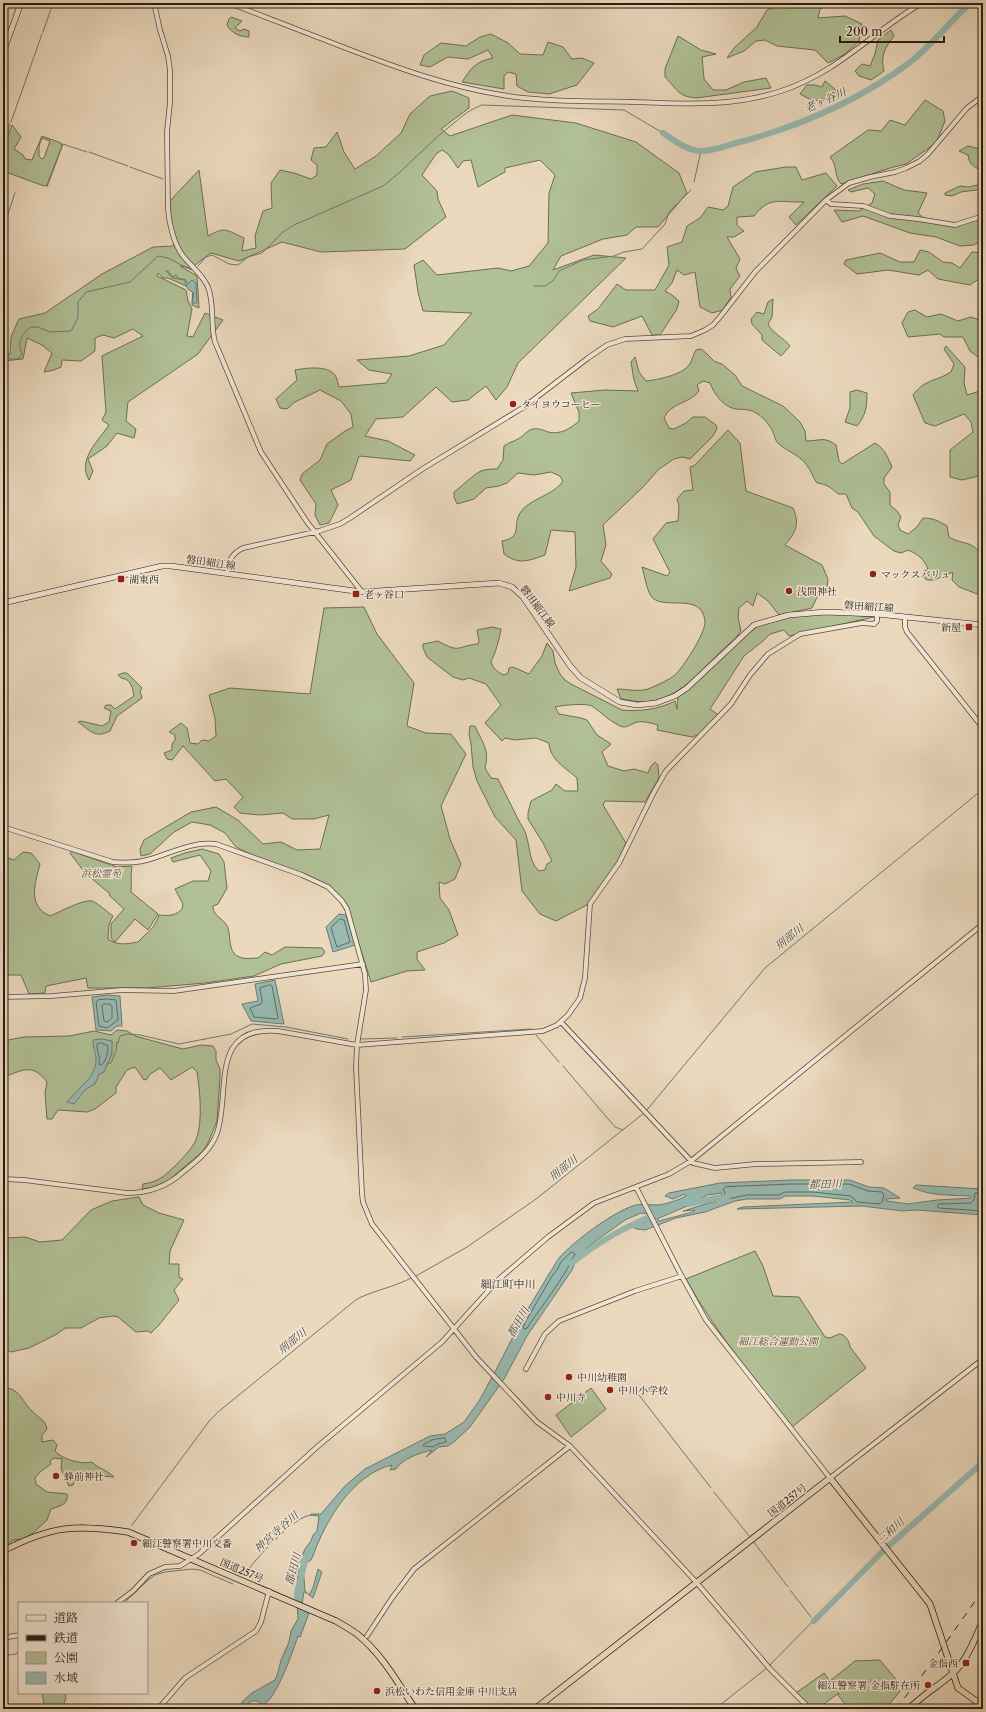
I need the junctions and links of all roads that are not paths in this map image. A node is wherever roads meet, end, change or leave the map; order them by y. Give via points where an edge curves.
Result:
1 (21, 3) edge
2 (154, 3) edge
3 (228, 3) edge
4 (922, 3) edge
5 (3, 54) edge
6 (983, 96) edge
7 (826, 200) junction
8 (983, 216) edge
9 (314, 532) junction
10 (227, 573) junction
11 (362, 592) junction
12 (3, 603) edge
13 (877, 614) junction
14 (905, 617) junction
15 (983, 625) edge
16 (983, 728) edge
17 (3, 827) edge
18 (983, 924) edge
19 (363, 964) junction
20 (3, 997) edge
21 (561, 1022) junction
22 (357, 1045) junction
23 (691, 1161) junction
24 (861, 1162) dead end
25 (3, 1179) edge
26 (636, 1187) junction
27 (682, 1276) junction
28 (454, 1328) junction
29 (983, 1359) edge
30 (526, 1369) dead end
31 (570, 1446) junction
32 (830, 1478) junction
33 (3, 1551) edge
34 (193, 1559) junction
35 (697, 1584) junction
36 (269, 1591) junction
37 (118, 1602) edge
38 (983, 1621) edge
39 (18, 1635) edge
40 (368, 1636) dead end
41 (3, 1638) edge
42 (954, 1673) junction
43 (983, 1706) edge
44 (158, 1709) edge
45 (415, 1709) edge
46 (535, 1709) edge
47 (810, 1709) edge
48 (909, 1709) edge

1 - 5 main road
2 - 9 street via 170,65 167,136 168,209 172,229 180,251 199,272 208,288 212,302 215,342 256,443
3 - 4 street via 403,70 459,86 523,98 682,104 719,104 749,99 805,82 854,53 897,18
6 - 7 street via 967,108 920,161 895,172 849,183
7 - 8 street via 831,204 863,206 890,216 950,225
7 - 9 street via 755,272 713,325 691,336 626,339 607,345 524,407 424,468 350,518
9 - 10 street via 258,544 235,552 229,562
9 - 11 street
10 - 11 main road, 磐田細江線
10 - 12 main road, 磐田細江線 via 162,566
11 - 13 main road, 磐田細江線 via 499,583 512,587 522,597 571,668 620,702 637,705 656,703 681,692 754,625 789,615 825,612
13 - 14 main road, 磐田細江線
13 - 21 street via 877,621 874,624 862,623 800,634 768,654 731,704 666,771 619,863 590,904 582,993
14 - 15 main road, 磐田細江線
14 - 16 street via 907,632
17 - 19 street via 113,862 145,861 208,843 302,875 328,887 342,901 352,922
18 - 23 street
19 - 20 street via 174,991 122,990
19 - 22 street via 366,990
21 - 22 street via 551,1028 532,1032
21 - 23 street
22 - 25 street via 269,1030 246,1036 234,1047 228,1058 220,1122 212,1143 205,1153 179,1176 157,1189 127,1193
22 - 28 street via 356,1075 363,1202 372,1224
23 - 24 street via 715,1168 756,1164
23 - 26 street via 669,1174
26 - 27 street
26 - 28 street via 594,1203 548,1237 499,1279
27 - 30 street via 628,1293 559,1321 545,1334
27 - 32 street via 710,1326
28 - 31 street via 476,1357 537,1422
28 - 34 street via 434,1349 317,1446
29 - 32 street
31 - 35 street
31 - 40 street via 410,1572
32 - 35 highway, 国道257号
32 - 42 highway via 930,1604
33 - 34 highway, 国道257号 via 41,1533 96,1527 128,1532
34 - 36 highway, 国道257号
34 - 37 street via 180,1566 165,1567 149,1574
35 - 46 highway, 国道257号
35 - 47 street via 769,1667
36 - 44 street via 256,1631 185,1678
36 - 45 highway, 国道257号 via 352,1631 369,1645 384,1663
38 - 42 highway via 968,1654
39 - 41 street
42 - 43 highway via 958,1688
42 - 48 highway

